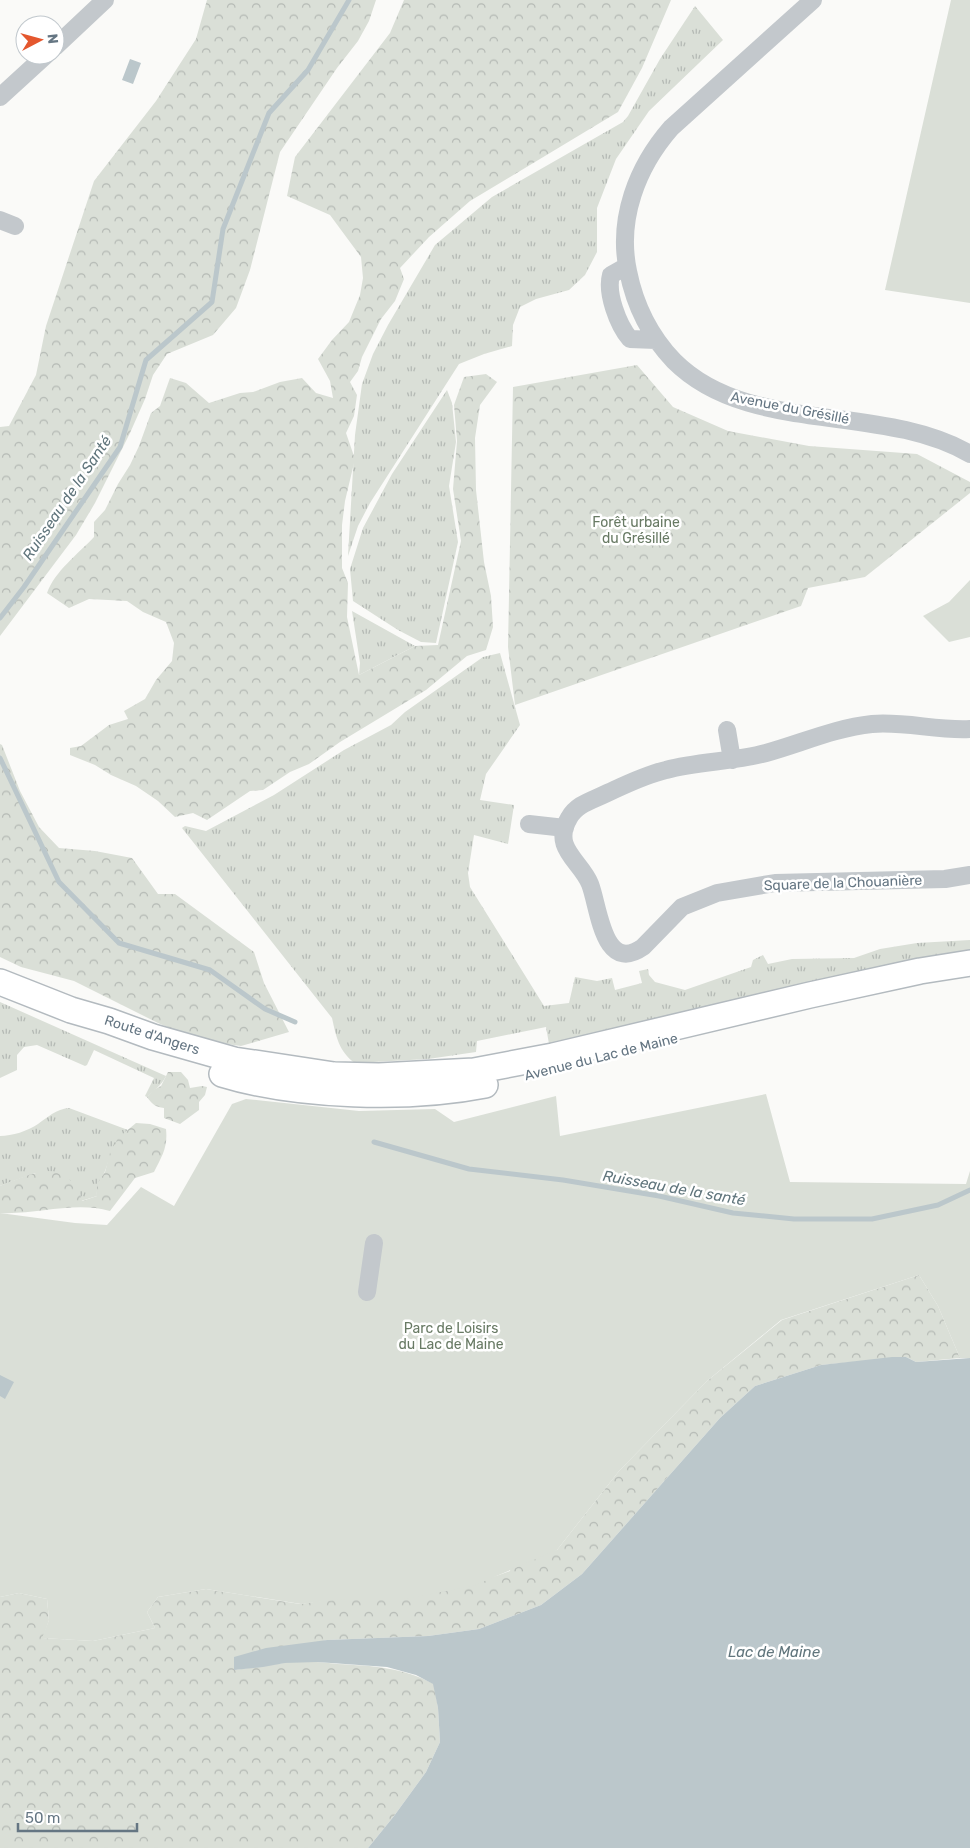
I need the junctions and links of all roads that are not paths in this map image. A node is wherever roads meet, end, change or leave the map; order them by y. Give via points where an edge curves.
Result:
1 (106, 0) edge
2 (813, 0) edge
3 (65, 37) edge
4 (35, 65) edge
5 (0, 97) edge
6 (627, 266) junction
7 (656, 340) junction
8 (970, 454) edge
9 (970, 729) edge
10 (727, 730) dead end
11 (732, 760) junction
12 (529, 824) dead end
13 (565, 828) junction
14 (970, 874) edge
15 (970, 963) edge
16 (970, 972) edge
17 (0, 982) edge
18 (230, 1068) junction
19 (374, 1243) dead end
20 (367, 1292) dead end

1 - 3 street
2 - 6 street, Avenue du Grésillé via 671,128 652,152 637,182 628,215
4 - 5 street
6 - 7 street, Avenue du Grésillé via 638,306
6 - 7 street via 611,275 608,284 611,300 624,333 630,339
7 - 8 street, Avenue du Grésillé via 686,371 708,386 744,402 900,428 943,441
9 - 11 street via 872,724 832,731 767,753
10 - 11 street
11 - 13 street via 665,770 635,781 579,807
12 - 13 street
13 - 14 street, Square de la Chouanière via 566,849 590,884 605,937 613,948 625,953 644,947 682,908 717,893 775,883 945,879
15 - 18 street, Avenue du Lac de Maine via 920,970 553,1056 474,1071 379,1076
16 - 18 street, Avenue du Lac de Maine via 740,1023 509,1080 451,1090 378,1093 288,1088
17 - 18 street, Route d'Angers
19 - 20 street

